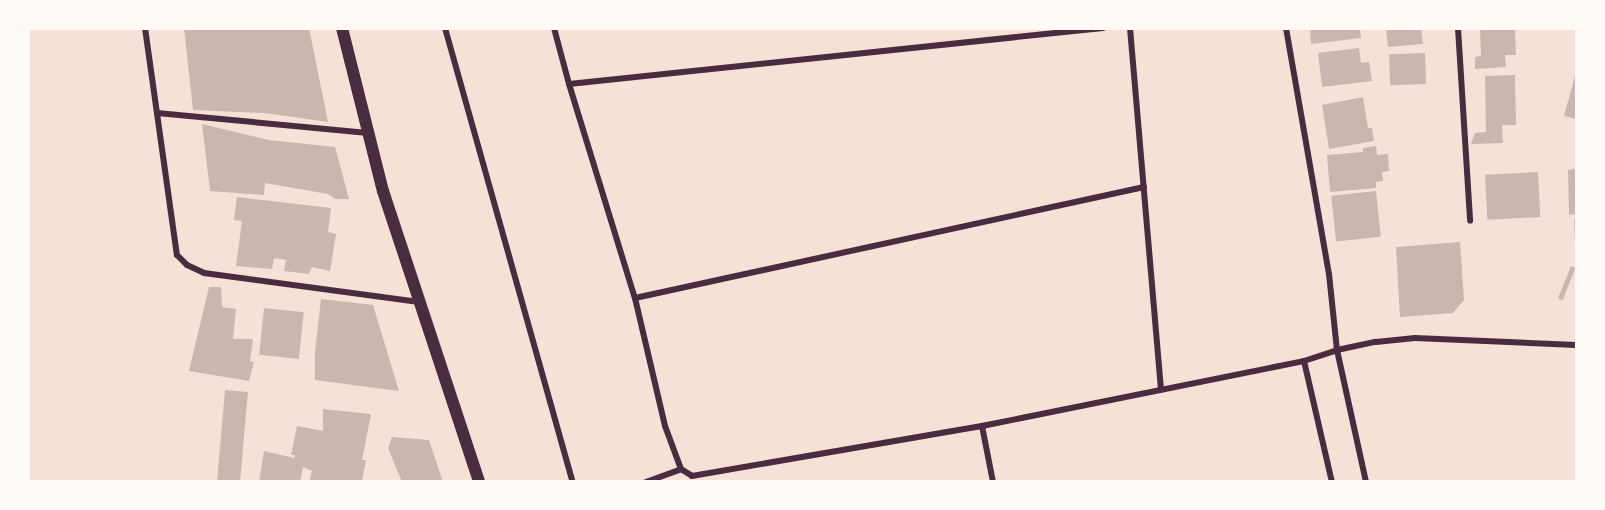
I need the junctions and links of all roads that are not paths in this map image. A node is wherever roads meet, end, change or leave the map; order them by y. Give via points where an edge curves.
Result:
1 (145, 28) edge
2 (342, 28) edge
3 (445, 28) edge
4 (554, 28) edge
5 (1103, 28) edge
6 (1130, 28) edge
7 (1286, 28) edge
8 (1458, 28) edge
9 (569, 84) junction
10 (157, 113) junction
11 (368, 133) junction
12 (1144, 187) junction
13 (1470, 221) dead end
14 (635, 298) junction
15 (420, 302) junction
16 (1576, 345) edge
17 (1337, 350) junction
18 (1304, 361) junction
19 (1161, 390) junction
20 (982, 426) junction
21 (681, 469) junction
22 (479, 482) edge
23 (573, 482) edge
24 (646, 482) edge
25 (993, 482) edge
26 (1332, 482) edge
27 (1366, 482) edge

1 - 10 street
2 - 11 main road
3 - 23 street
4 - 9 street
5 - 9 street
6 - 12 street
7 - 17 street via 1329,274
8 - 13 street
9 - 14 street
10 - 11 street
10 - 15 street via 177,255 188,265 204,273
11 - 15 main road
12 - 14 street
12 - 19 street
14 - 21 street via 665,426
15 - 22 main road
16 - 17 street via 1415,338
17 - 18 street
17 - 27 street
18 - 19 street
18 - 26 street
19 - 20 street
20 - 21 street via 692,476
20 - 25 street
21 - 24 street

